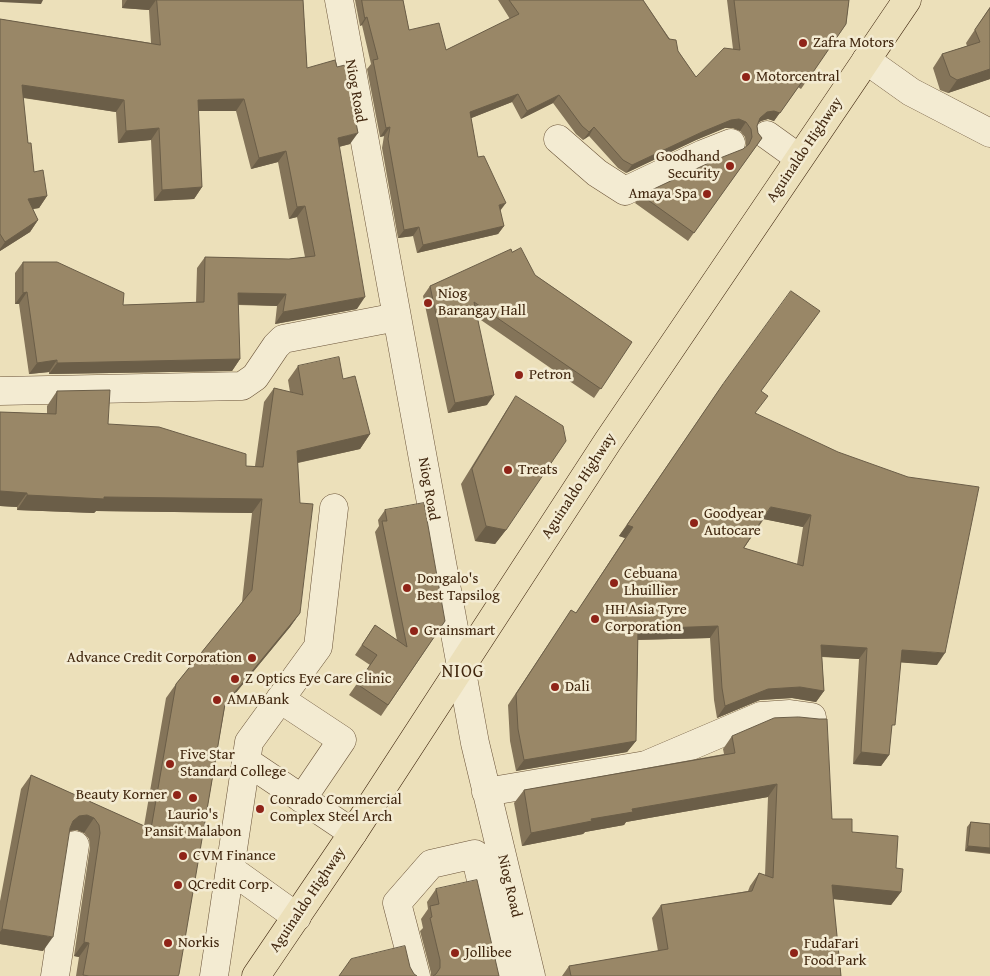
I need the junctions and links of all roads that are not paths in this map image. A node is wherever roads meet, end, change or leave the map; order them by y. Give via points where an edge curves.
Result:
1 (339, 0) edge
2 (907, 0) edge
3 (866, 60) junction
4 (990, 133) edge
5 (767, 136) dead end
6 (558, 139) dead end
7 (731, 143) dead end
8 (799, 158) junction
9 (396, 317) junction
10 (0, 391) edge
11 (334, 508) dead end
12 (461, 668) junction
13 (280, 699) junction
14 (812, 717) edge
15 (246, 761) junction
16 (486, 792) junction
17 (302, 799) junction
18 (353, 833) junction
19 (75, 845) dead end
20 (230, 869) junction
21 (297, 917) junction
22 (55, 976) edge
23 (214, 976) edge
24 (256, 976) edge
25 (416, 976) edge
26 (504, 976) edge
27 (531, 976) edge

1 - 9 street, Niog Road
2 - 3 highway, Aguinaldo Highway
3 - 4 street via 911,92
3 - 8 highway, Aguinaldo Highway
5 - 8 street
6 - 7 street via 597,173 625,191
8 - 12 highway, Aguinaldo Highway via 608,441
9 - 10 street via 283,339 255,377 242,386
9 - 12 street, Niog Road
11 - 13 street via 318,647
12 - 16 street, Niog Road
12 - 18 highway, Aguinaldo Highway
13 - 15 street via 249,742
13 - 17 street via 342,740
14 - 16 street via 790,714 761,716 646,765
15 - 17 street
15 - 20 street
16 - 27 street, Niog Road
17 - 18 street
18 - 21 highway, Aguinaldo Highway
19 - 22 street
20 - 21 street
20 - 23 street
21 - 24 highway, Aguinaldo Highway
25 - 26 street via 397,903 431,864 475,854

